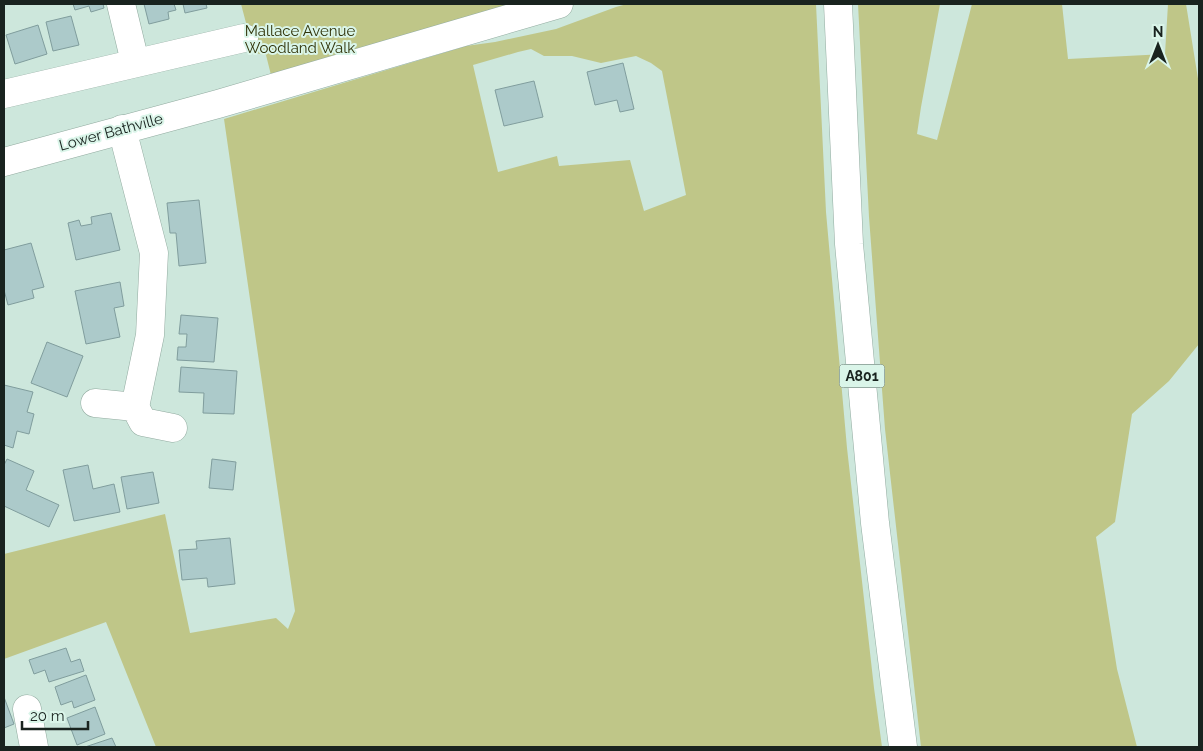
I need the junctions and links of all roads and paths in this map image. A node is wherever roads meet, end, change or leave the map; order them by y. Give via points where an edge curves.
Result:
1 (121, 4) edge
2 (559, 4) edge
3 (838, 4) edge
4 (244, 38) dead end
5 (135, 62) junction
6 (4, 94) edge
7 (122, 129) junction
8 (4, 162) edge
9 (94, 403) dead end
10 (135, 407) junction
11 (173, 428) dead end
12 (27, 709) dead end
13 (34, 747) edge
14 (903, 747) edge

1 - 5 main road
2 - 7 main road, Lower Bathville
3 - 14 main road, A801 via 850,244 875,523
4 - 5 main road
5 - 6 main road
7 - 8 main road, Lower Bathville
7 - 10 main road via 154,253 150,335
9 - 10 main road
10 - 11 main road via 143,422
12 - 13 main road

